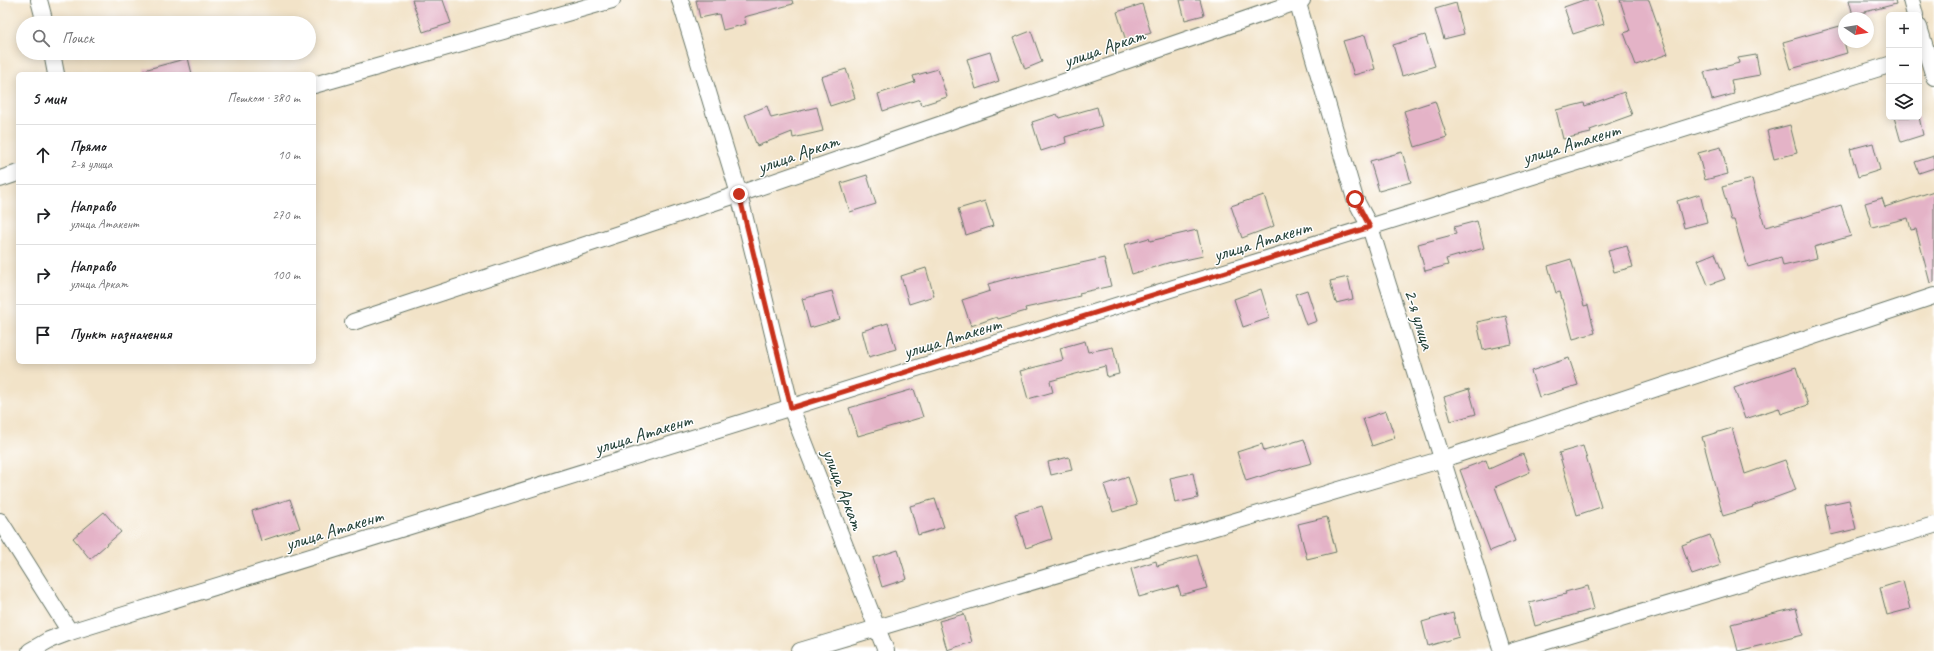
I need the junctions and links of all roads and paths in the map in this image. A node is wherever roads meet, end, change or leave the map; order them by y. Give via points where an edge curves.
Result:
1 (39, 0) edge
2 (612, 0) edge
3 (680, 0) edge
4 (1298, 0) edge
5 (1911, 0) edge
6 (1915, 12) edge
7 (43, 16) edge
8 (1922, 37) edge
9 (1927, 53) edge
10 (53, 60) edge
11 (1886, 66) edge
12 (56, 72) edge
13 (1934, 77) edge
14 (316, 84) edge
15 (16, 174) edge
16 (0, 179) edge
17 (739, 194) junction
18 (1370, 227) junction
19 (1934, 296) edge
20 (353, 322) dead end
21 (791, 408) junction
22 (1443, 459) junction
23 (0, 521) edge
24 (1934, 525) edge
25 (876, 627) junction
26 (70, 632) junction
27 (30, 651) edge
28 (800, 651) edge
29 (886, 651) edge
30 (1502, 651) edge
31 (1514, 651) edge

1 - 7 street
2 - 14 street
3 - 17 street
4 - 17 street, улица Аркат
4 - 18 street, 2-я улица via 1355,199
5 - 6 street
8 - 9 street
9 - 13 street
10 - 12 street
11 - 18 street, улица Атакент
15 - 16 street
17 - 20 street
17 - 21 street, улица Аркат
18 - 21 street, улица Атакент
18 - 22 street, 2-я улица
19 - 22 street
21 - 25 street, улица Аркат
21 - 26 street, улица Атакент
22 - 25 street
22 - 30 street, 2-я улица
23 - 26 street
24 - 31 street
25 - 28 street
25 - 29 street, улица Аркат
26 - 27 street, улица Атакент

